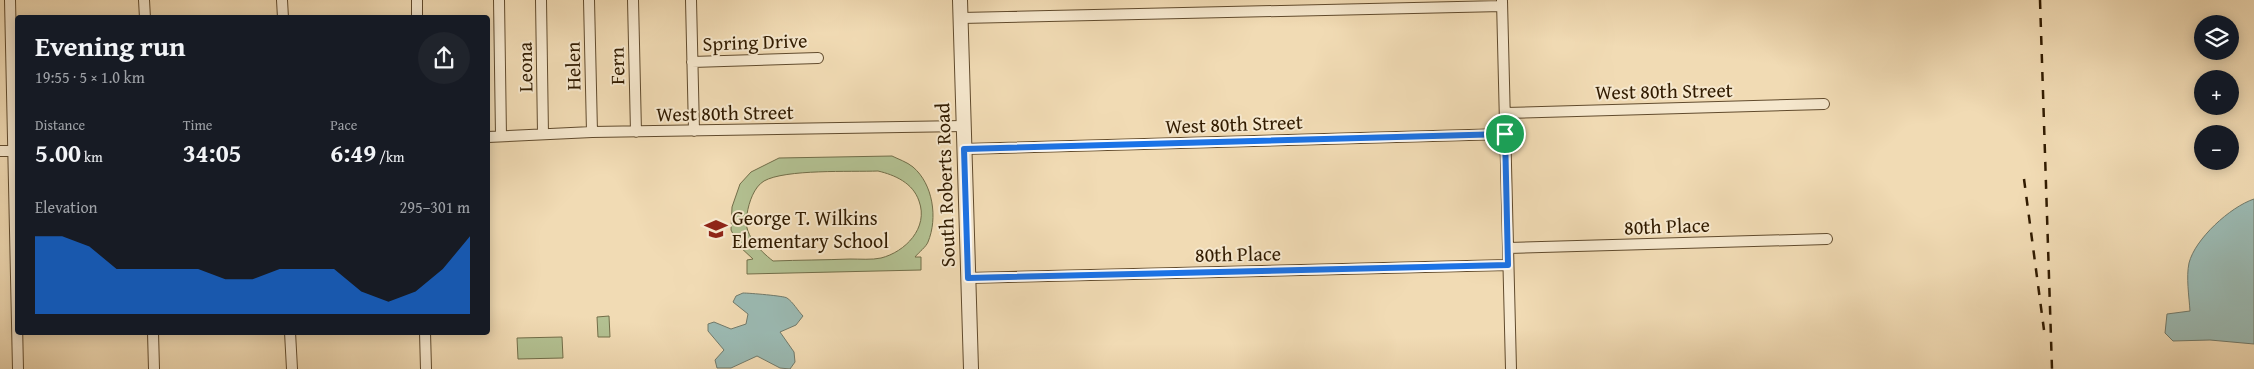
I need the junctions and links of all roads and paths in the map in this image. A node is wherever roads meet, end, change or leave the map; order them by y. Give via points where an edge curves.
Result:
1 (10, 0) edge
2 (144, 0) edge
3 (282, 0) edge
4 (416, 0) edge
5 (499, 0) edge
6 (541, 0) edge
7 (589, 0) edge
8 (633, 0) edge
9 (691, 0) edge
10 (960, 0) edge
11 (1502, 3) edge
12 (145, 15) edge
13 (283, 15) edge
14 (417, 15) edge
15 (961, 18) junction
16 (818, 58) dead end
17 (692, 62) junction
18 (1824, 104) dead end
19 (1505, 113) junction
20 (964, 126) junction
21 (694, 131) junction
22 (592, 132) junction
23 (636, 132) junction
24 (543, 134) junction
25 (1505, 134) junction
26 (501, 136) junction
27 (490, 137) edge
28 (964, 149) junction
29 (0, 151) edge
30 (15, 151) edge
31 (1828, 239) dead end
32 (1508, 248) junction
33 (1508, 265) junction
34 (968, 278) junction
35 (18, 335) edge
36 (153, 335) edge
37 (290, 335) edge
38 (425, 335) edge
39 (18, 369) edge
40 (154, 369) edge
41 (292, 369) edge
42 (426, 369) edge
43 (971, 369) edge
44 (1511, 369) edge

1 - 30 street
2 - 12 street
3 - 13 street
4 - 14 street
5 - 26 street
6 - 24 street, Leona
7 - 22 street, Helen
8 - 23 street, Fern
9 - 17 street
10 - 15 street, South Roberts Road
11 - 15 street
11 - 19 street
15 - 20 street, South Roberts Road
16 - 17 street, Spring Drive
17 - 21 street
18 - 19 street, West 80th Street
19 - 25 street
20 - 21 street, West 80th Street
20 - 28 street, South Roberts Road
21 - 23 street, West 80th Street
22 - 23 street, West 80th Street
22 - 24 street, West 80th Street
24 - 26 street, West 80th Street
25 - 28 street, West 80th Street
25 - 32 street
26 - 27 street, West 80th Street
28 - 34 street, South Roberts Road
29 - 30 street
31 - 32 street, 80th Place
32 - 33 street
33 - 34 street, 80th Place
33 - 44 street
34 - 43 street, South Roberts Road
35 - 39 street
36 - 40 street
37 - 41 street
38 - 42 street

